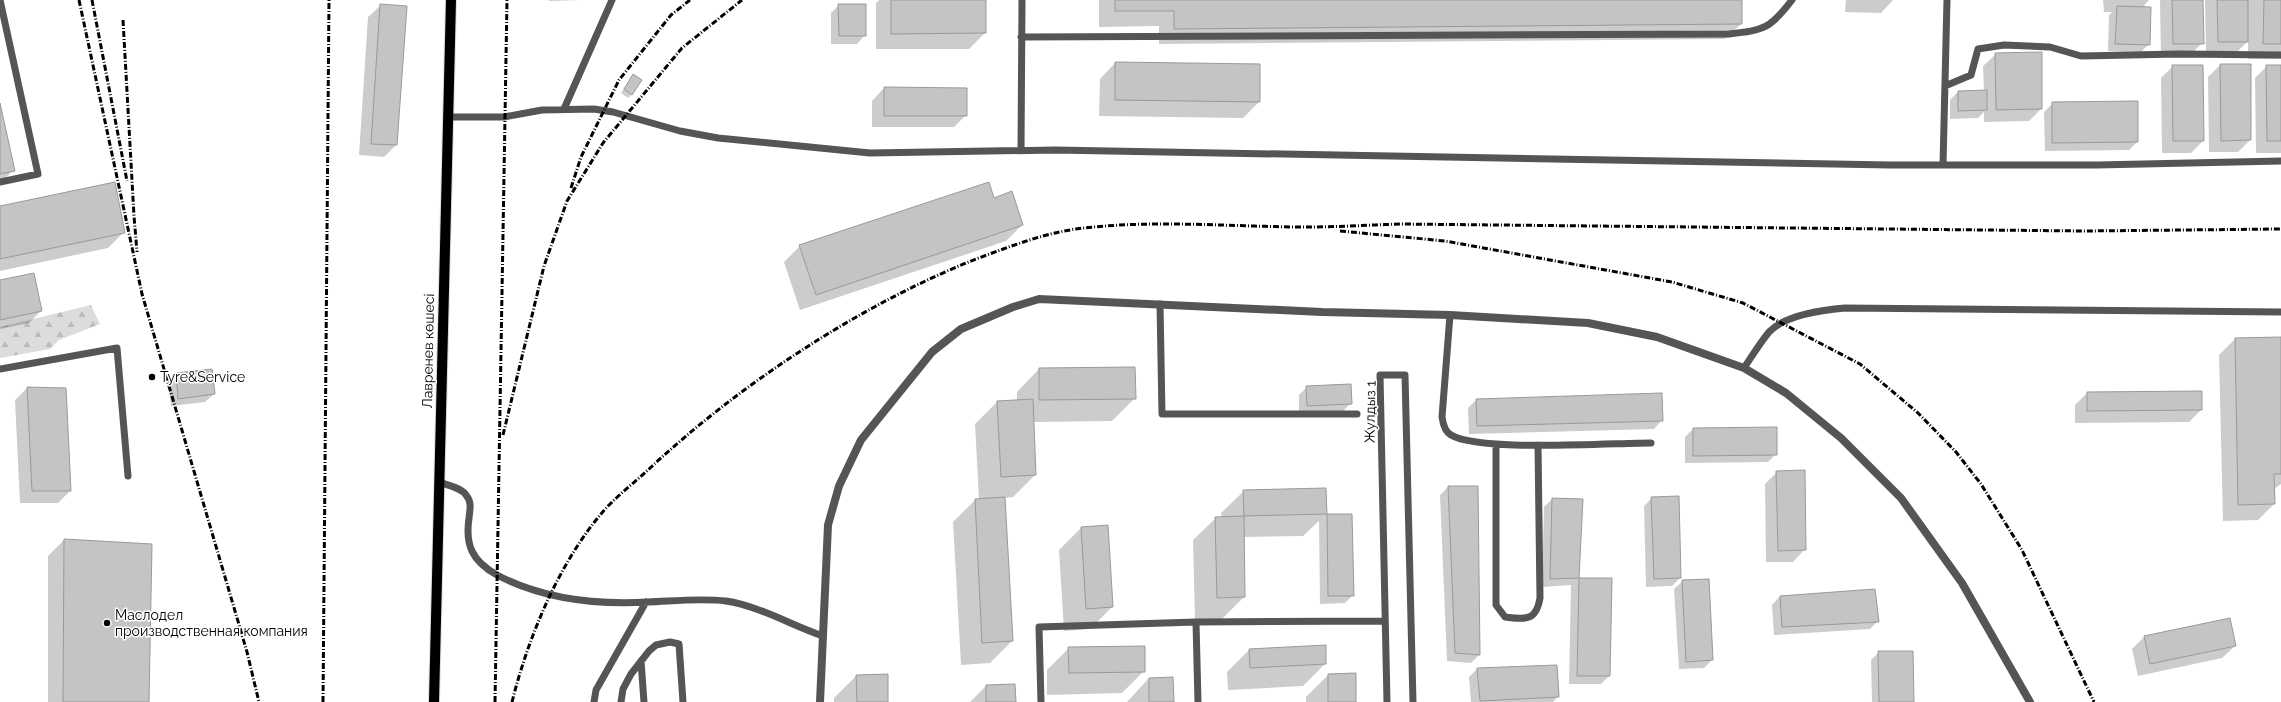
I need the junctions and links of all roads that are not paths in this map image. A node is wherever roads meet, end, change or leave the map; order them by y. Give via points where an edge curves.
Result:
1 (0, 0) edge
2 (451, 0) edge
3 (612, 0) edge
4 (1022, 0) edge
5 (1792, 0) edge
6 (1947, 0) edge
7 (1021, 38) junction
8 (2281, 55) edge
9 (1945, 86) junction
10 (564, 108) junction
11 (448, 117) junction
12 (1022, 150) junction
13 (2281, 162) edge
14 (1943, 165) junction
15 (0, 182) edge
16 (1160, 304) junction
17 (2281, 312) edge
18 (1450, 315) junction
19 (1744, 368) junction
20 (0, 369) edge
21 (1357, 414) dead end
22 (1651, 443) dead end
23 (1496, 444) junction
24 (1538, 444) junction
25 (128, 476) dead end
26 (439, 482) junction
27 (646, 602) junction
28 (1385, 621) junction
29 (1196, 622) junction
30 (823, 636) junction
31 (641, 661) junction
32 (434, 702) edge
33 (594, 702) edge
34 (621, 702) edge
35 (644, 702) edge
36 (683, 702) edge
37 (820, 702) edge
38 (1041, 702) edge
39 (1198, 702) edge
40 (1387, 702) edge
41 (1413, 702) edge
42 (2030, 702) edge

1 - 15 lane via 38,174
2 - 11 main road, Лавренев көшесі
3 - 10 lane
4 - 7 lane
5 - 7 lane via 1777,19 1759,30 1729,34
6 - 9 lane
7 - 12 lane
8 - 9 lane via 2081,56 2050,46 2004,45 1978,49 1971,76
9 - 14 lane
10 - 11 lane via 504,117
10 - 12 lane via 613,112 680,131 718,138 863,152
11 - 26 main road, Лавренев көшесі
12 - 14 lane
13 - 14 lane
16 - 18 street
16 - 21 lane via 1162,414
16 - 30 street via 1040,299 1013,307 961,330 932,352 862,440 839,486 828,525
17 - 19 lane via 1845,308 1818,311 1780,323 1769,332
18 - 19 street via 1588,323 1657,337
18 - 23 lane via 1442,417 1444,427 1450,435 1465,441
19 - 42 street via 1786,393 1840,438 1901,498 1962,584
20 - 25 lane via 117,348
22 - 24 lane
23 - 24 lane
23 - 24 lane via 1496,605 1505,617 1526,619 1538,608 1540,598
26 - 27 lane via 466,493 471,503 468,523 469,546 474,557 497,574 550,595 570,600
26 - 32 main road, Лавренев көшесі
27 - 30 lane via 681,599 726,602 759,610 795,627
27 - 33 lane via 596,690
28 - 29 lane
28 - 40 lane, Жулдыз 1
28 - 41 lane, Жулдыз 1 via 1380,375 1405,375
29 - 38 lane via 1039,627
29 - 39 lane
30 - 37 street
31 - 34 lane via 623,689
31 - 35 lane
31 - 36 lane via 656,645 670,642 679,644

